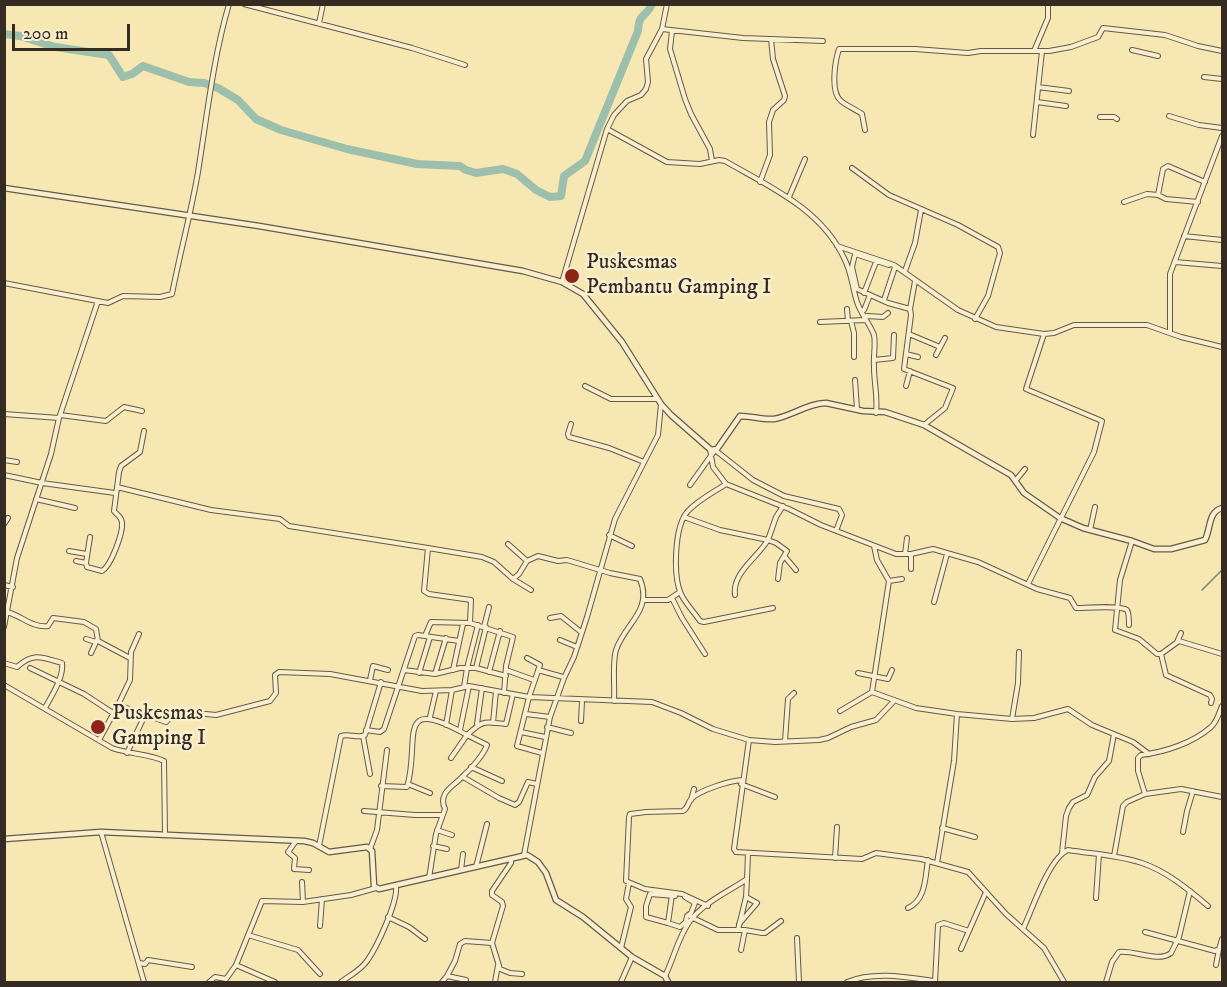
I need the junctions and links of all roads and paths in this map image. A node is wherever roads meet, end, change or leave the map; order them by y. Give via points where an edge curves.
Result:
1 (229, 4) edge
2 (244, 4) edge
3 (323, 4) edge
4 (666, 4) edge
5 (1048, 4) edge
6 (319, 23) junction
7 (662, 29) junction
8 (672, 30) junction
9 (771, 39) junction
10 (823, 40) dead end
11 (1132, 50) dead end
12 (1034, 51) junction
13 (1042, 51) junction
14 (1222, 51) edge
15 (1158, 56) dead end
16 (465, 65) dead end
17 (1204, 77) dead end
18 (1222, 80) edge
19 (1038, 87) junction
20 (1069, 91) dead end
21 (1037, 102) junction
22 (1066, 106) dead end
23 (1169, 116) dead end
24 (1100, 117) dead end
25 (1117, 119) dead end
26 (1222, 128) edge
27 (607, 129) junction
28 (865, 130) dead end
29 (1033, 135) dead end
30 (1222, 136) edge
31 (806, 159) dead end
32 (712, 161) junction
33 (852, 168) dead end
34 (760, 182) junction
35 (1205, 182) junction
36 (4, 188) edge
37 (1158, 195) junction
38 (789, 197) junction
39 (1124, 202) dead end
40 (1198, 202) junction
41 (921, 210) junction
42 (188, 215) junction
43 (1184, 236) junction
44 (1222, 240) edge
45 (837, 246) junction
46 (876, 262) junction
47 (1175, 262) junction
48 (1222, 266) edge
49 (894, 267) junction
50 (905, 271) junction
51 (562, 282) junction
52 (4, 284) edge
53 (864, 293) junction
54 (870, 296) junction
55 (884, 300) junction
56 (98, 302) junction
57 (847, 309) dead end
58 (910, 309) junction
59 (864, 310) dead end
60 (888, 313) dead end
61 (864, 319) junction
62 (975, 319) junction
63 (849, 321) junction
64 (820, 322) dead end
65 (1170, 333) junction
66 (909, 334) junction
67 (1044, 334) junction
68 (894, 335) dead end
69 (945, 338) dead end
70 (940, 347) junction
71 (1222, 347) edge
72 (906, 354) junction
73 (936, 355) dead end
74 (854, 357) dead end
75 (918, 357) dead end
76 (874, 360) junction
77 (910, 371) junction
78 (855, 380) dead end
79 (585, 386) dead end
80 (906, 386) dead end
81 (657, 399) junction
82 (661, 404) junction
83 (857, 409) junction
84 (142, 411) dead end
85 (876, 413) junction
86 (4, 414) edge
87 (59, 416) junction
88 (571, 424) dead end
89 (924, 425) junction
90 (144, 432) dead end
91 (712, 449) junction
92 (711, 456) junction
93 (4, 460) edge
94 (17, 462) dead end
95 (644, 462) junction
96 (1025, 469) dead end
97 (4, 475) edge
98 (1016, 480) junction
99 (42, 483) junction
100 (726, 484) junction
101 (690, 485) dead end
102 (117, 487) junction
103 (115, 493) junction
104 (36, 499) junction
105 (783, 506) junction
106 (1095, 507) dead end
107 (75, 508) dead end
108 (1222, 508) edge
109 (8, 518) dead end
110 (683, 518) junction
111 (1060, 518) junction
112 (4, 524) edge
113 (1090, 530) junction
114 (836, 531) junction
115 (609, 535) junction
116 (90, 537) dead end
117 (907, 538) dead end
118 (768, 540) junction
119 (1132, 541) junction
120 (508, 544) dead end
121 (632, 546) dead end
122 (873, 546) junction
123 (428, 548) junction
124 (69, 551) dead end
125 (948, 553) junction
126 (87, 554) junction
127 (908, 554) junction
128 (785, 556) junction
129 (76, 561) dead end
130 (527, 561) junction
131 (86, 563) junction
132 (600, 569) junction
133 (910, 569) dead end
134 (796, 570) dead end
135 (513, 579) junction
136 (778, 579) dead end
137 (902, 579) dead end
138 (889, 580) junction
139 (1028, 584) junction
140 (4, 585) edge
141 (13, 587) junction
142 (531, 590) dead end
143 (680, 592) junction
144 (735, 595) dead end
145 (672, 598) junction
146 (644, 600) junction
147 (934, 602) dead end
148 (489, 607) dead end
149 (1116, 607) junction
150 (773, 608) dead end
151 (8, 612) junction
152 (550, 618) dead end
153 (470, 623) junction
154 (463, 624) junction
155 (478, 625) junction
156 (1129, 625) dead end
157 (4, 627) edge
158 (485, 627) junction
159 (500, 631) junction
160 (581, 632) junction
161 (1181, 633) dead end
162 (139, 634) dead end
163 (428, 636) junction
164 (446, 638) junction
165 (86, 639) dead end
166 (560, 640) dead end
167 (96, 641) junction
168 (459, 641) junction
169 (1177, 642) junction
170 (577, 646) junction
171 (1019, 652) dead end
172 (91, 653) dead end
173 (705, 654) dead end
174 (1161, 654) junction
175 (1222, 654) edge
176 (130, 658) junction
177 (527, 658) dead end
178 (4, 663) edge
179 (30, 668) dead end
180 (467, 668) junction
181 (476, 668) junction
182 (388, 669) dead end
183 (404, 670) junction
184 (506, 670) junction
185 (538, 670) junction
186 (892, 670) dead end
187 (453, 671) junction
188 (489, 672) junction
189 (419, 673) junction
190 (858, 673) dead end
191 (435, 674) junction
192 (874, 675) junction
193 (506, 676) junction
194 (564, 678) junction
195 (59, 680) junction
196 (370, 680) junction
197 (534, 680) junction
198 (381, 682) junction
199 (4, 686) edge
200 (398, 686) junction
201 (466, 686) junction
202 (482, 688) junction
203 (452, 690) junction
204 (436, 691) junction
205 (496, 691) junction
206 (872, 692) junction
207 (504, 693) junction
208 (794, 693) dead end
209 (513, 694) junction
210 (529, 698) junction
211 (557, 699) junction
212 (582, 701) junction
213 (614, 701) junction
214 (894, 701) junction
215 (1210, 703) dead end
216 (118, 705) junction
217 (1222, 706) edge
218 (45, 708) junction
219 (840, 711) dead end
220 (113, 713) junction
221 (526, 714) junction
222 (957, 714) junction
223 (145, 715) junction
224 (430, 717) junction
225 (550, 717) junction
226 (1012, 719) junction
227 (581, 721) dead end
228 (493, 723) junction
229 (446, 724) junction
230 (477, 724) junction
231 (547, 727) junction
232 (366, 730) junction
233 (460, 730) junction
234 (521, 732) junction
235 (572, 733) dead end
236 (1114, 734) junction
237 (467, 735) junction
238 (363, 736) junction
239 (545, 738) junction
240 (99, 740) junction
241 (748, 740) junction
242 (785, 741) junction
243 (387, 750) dead end
244 (127, 753) junction
245 (542, 753) junction
246 (1149, 754) junction
247 (451, 758) dead end
248 (471, 767) junction
249 (370, 774) dead end
250 (463, 777) junction
251 (502, 781) dead end
252 (741, 782) junction
253 (408, 784) junction
254 (537, 784) junction
255 (381, 786) junction
256 (693, 789) dead end
257 (1193, 791) junction
258 (430, 793) dead end
259 (1145, 795) junction
260 (775, 797) dead end
261 (1222, 797) edge
262 (691, 800) junction
263 (364, 811) dead end
264 (379, 812) junction
265 (442, 815) junction
266 (487, 824) dead end
267 (837, 827) dead end
268 (942, 828) junction
269 (437, 830) junction
270 (101, 832) junction
271 (1184, 832) dead end
272 (165, 834) junction
273 (452, 835) dead end
274 (975, 837) dead end
275 (4, 839) edge
276 (294, 841) junction
277 (318, 846) junction
278 (433, 846) junction
279 (370, 849) junction
280 (447, 849) dead end
281 (1062, 853) junction
282 (463, 854) dead end
283 (748, 854) junction
284 (1099, 854) junction
285 (524, 855) junction
286 (1114, 856) junction
287 (835, 858) junction
288 (511, 859) junction
289 (928, 860) junction
290 (937, 863) junction
291 (476, 867) junction
292 (309, 870) dead end
293 (461, 870) junction
294 (429, 878) junction
295 (747, 879) junction
296 (302, 882) dead end
297 (628, 883) junction
298 (396, 886) junction
299 (376, 888) junction
300 (1190, 891) junction
301 (986, 892) junction
302 (672, 895) junction
303 (746, 897) junction
304 (1096, 898) dead end
305 (322, 899) junction
306 (303, 902) junction
307 (708, 906) junction
308 (1208, 906) dead end
309 (908, 908) dead end
310 (691, 916) junction
311 (388, 917) junction
312 (781, 921) dead end
313 (688, 922) junction
314 (668, 923) junction
315 (740, 924) junction
316 (320, 926) dead end
317 (1023, 929) junction
318 (738, 930) junction
319 (745, 930) junction
320 (969, 931) junction
321 (1145, 932) dead end
322 (248, 935) junction
323 (797, 938) dead end
324 (425, 939) dead end
325 (1222, 939) edge
326 (1177, 942) junction
327 (492, 943) junction
328 (621, 949) junction
329 (961, 949) dead end
330 (1219, 949) junction
331 (741, 950) dead end
332 (632, 957) junction
333 (139, 963) junction
334 (498, 964) junction
335 (236, 965) junction
336 (1216, 965) dead end
337 (192, 967) dead end
338 (320, 974) dead end
339 (522, 974) dead end
340 (447, 976) junction
341 (665, 976) junction
342 (874, 976) junction
343 (466, 980) dead end
344 (144, 982) edge
345 (209, 982) edge
346 (275, 982) edge
347 (341, 982) edge
348 (442, 982) edge
349 (495, 982) edge
350 (621, 982) edge
351 (668, 982) edge
352 (799, 982) edge
353 (847, 982) edge
354 (875, 982) edge
355 (935, 982) edge
356 (1064, 982) edge
357 (1106, 982) edge

1 - 42 street
2 - 6 street
3 - 6 street
4 - 7 street
5 - 12 street via 1048,18
6 - 16 street
7 - 8 street
7 - 27 street via 646,59 646,89 627,101
8 - 9 street
8 - 32 street via 670,49 685,99
9 - 10 street
9 - 34 street via 785,99 773,110 769,122 770,155
11 - 15 street
12 - 13 street
12 - 28 street via 839,49 836,94 841,102 862,114
13 - 14 street via 1061,50 1098,37 1103,28 1165,35
13 - 19 street
17 - 18 street
19 - 20 street
19 - 21 street
21 - 22 street
21 - 29 street
23 - 26 street
24 - 25 street
27 - 32 street via 667,162
27 - 51 street
30 - 35 street
31 - 38 street
32 - 34 street via 725,161
33 - 41 street via 889,195
34 - 38 street
35 - 37 street via 1168,166 1163,169
35 - 40 street
36 - 42 street
37 - 39 street via 1147,194
37 - 40 street
38 - 45 street via 813,217
40 - 43 street
41 - 50 street
41 - 62 street via 998,247 996,271
42 - 51 street via 523,271
42 - 56 street via 170,295 123,296 108,303
43 - 44 street
43 - 47 street
45 - 50 street
45 - 61 street via 853,279
46 - 49 street
46 - 53 street
46 - 53 street via 855,254 852,267 857,289
47 - 48 street
47 - 65 street via 1170,274
49 - 55 street
49 - 58 street via 916,282
50 - 62 street via 933,294
51 - 81 street via 591,301
52 - 56 street
53 - 54 street
54 - 55 street
54 - 59 street
55 - 58 street
56 - 87 street
57 - 63 street
58 - 66 street
60 - 61 street
61 - 63 street
61 - 76 street via 874,334
62 - 67 street
63 - 64 street
63 - 74 street via 854,333
65 - 67 street via 1148,325 1099,324 1074,325
65 - 71 street
66 - 70 street
66 - 72 street
67 - 111 street via 1026,389 1102,421 1094,452
68 - 76 street via 894,357
69 - 70 street
70 - 73 street
72 - 75 street
72 - 77 street via 904,369
76 - 85 street
77 - 80 street
77 - 89 street via 953,388 945,408
78 - 83 street
79 - 81 street via 611,399
81 - 82 street
82 - 91 street
82 - 95 street via 658,435
83 - 85 street
83 - 91 street via 820,403 775,418 740,416
84 - 87 street via 124,407 106,422
85 - 89 street via 892,413
86 - 87 street
87 - 99 street
88 - 95 street via 569,437
89 - 98 street
90 - 102 street via 140,452 121,466
91 - 92 street
91 - 114 street via 753,480 784,496 839,509 842,515
92 - 100 street via 713,467
92 - 101 street
93 - 94 street
95 - 115 street
96 - 98 street
97 - 99 street
98 - 111 street via 1024,493
99 - 103 street
99 - 104 street
100 - 105 street
100 - 110 street
102 - 103 street
102 - 123 street via 211,510 280,519 289,526
103 - 131 street via 114,511 122,521 115,552 104,570 87,567
104 - 107 street
104 - 141 street via 15,564
105 - 114 street
105 - 118 street
106 - 113 street
108 - 119 street via 1214,512 1202,541 1162,550
109 - 112 street
110 - 118 street
110 - 143 street via 675,572
111 - 113 street
111 - 139 street
113 - 119 street
114 - 122 street
115 - 121 street
115 - 132 street
116 - 126 street
117 - 127 street
118 - 128 street via 785,549
118 - 144 street via 737,578
119 - 149 street
120 - 130 street
122 - 127 street
122 - 138 street
123 - 135 street via 482,556
123 - 153 street via 424,591 471,600
124 - 126 street
125 - 127 street via 929,549
125 - 139 street
125 - 147 street
126 - 131 street
127 - 133 street
128 - 134 street
128 - 136 street
129 - 131 street
130 - 132 street via 538,556
130 - 135 street
132 - 146 street via 640,579
132 - 160 street
135 - 142 street
137 - 138 street
138 - 192 street
139 - 149 street via 1070,598 1076,608
140 - 141 street
141 - 151 street
143 - 145 street
143 - 150 street via 704,622
145 - 146 street
145 - 173 street
146 - 213 street via 616,652
148 - 158 street
149 - 156 street via 1128,611
149 - 174 street via 1114,630 1139,639
151 - 157 street
151 - 167 street via 42,626 55,617 84,622 96,629
152 - 160 street via 561,616
153 - 154 street
153 - 155 street
154 - 163 street via 431,622
154 - 168 street
155 - 158 street
155 - 180 street
158 - 159 street
158 - 181 street
159 - 184 street via 513,637
159 - 188 street
160 - 170 street
161 - 169 street
162 - 176 street
163 - 164 street
163 - 183 street via 415,636
163 - 189 street
164 - 168 street
164 - 191 street
165 - 167 street
166 - 170 street
167 - 172 street
167 - 176 street
168 - 187 street
169 - 174 street
169 - 175 street
170 - 194 street
171 - 226 street
174 - 215 street via 1166,675 1210,695
176 - 216 street via 131,676
177 - 185 street via 540,663
178 - 195 street via 17,667 25,658 34,657 62,663
179 - 195 street
180 - 181 street
180 - 187 street
180 - 201 street
181 - 188 street
182 - 196 street via 373,666
183 - 189 street
183 - 200 street
184 - 193 street
184 - 197 street
185 - 194 street
185 - 197 street
186 - 192 street via 888,678
187 - 191 street
188 - 193 street
189 - 191 street
190 - 192 street
192 - 206 street
193 - 207 street
194 - 211 street
195 - 218 street
195 - 220 street
196 - 198 street
196 - 223 street via 279,672 275,675 276,693 270,701 216,715 175,711 166,722
197 - 210 street
198 - 200 street
198 - 232 street
199 - 218 street
200 - 204 street
200 - 232 street via 382,731
201 - 202 street
201 - 203 street
201 - 233 street
202 - 205 street
202 - 230 street
203 - 204 street
203 - 229 street
204 - 224 street
205 - 207 street
205 - 228 street
206 - 214 street
206 - 219 street
207 - 209 street
208 - 242 street via 788,699
209 - 210 street
209 - 228 street via 507,723
210 - 211 street
210 - 221 street
211 - 212 street
211 - 225 street
212 - 213 street
212 - 227 street
213 - 241 street via 652,702
214 - 222 street
214 - 242 street via 876,720 828,738
216 - 220 street
216 - 223 street
217 - 246 street via 1213,726 1196,738
218 - 240 street
220 - 240 street
221 - 225 street
221 - 234 street
222 - 226 street
222 - 268 street via 954,760
223 - 244 street
224 - 229 street
224 - 253 street via 417,722
225 - 231 street
226 - 236 street via 1067,709
228 - 230 street
229 - 233 street
230 - 237 street
231 - 235 street
231 - 239 street
232 - 238 street
233 - 237 street
234 - 239 street
234 - 245 street via 518,747
236 - 246 street
236 - 281 street via 1109,761 1095,777 1087,795 1069,808
237 - 247 street
237 - 248 street via 487,745
238 - 249 street
238 - 277 street via 341,736
239 - 245 street
240 - 244 street
241 - 242 street
241 - 252 street
243 - 255 street
244 - 272 street via 164,761
245 - 254 street
246 - 259 street via 1138,758
248 - 250 street
248 - 251 street
250 - 254 street via 515,805 528,782
250 - 265 street via 443,796
252 - 260 street
252 - 262 street via 725,783
252 - 283 street via 734,849
253 - 255 street via 405,788
253 - 258 street
254 - 285 street
255 - 264 street
256 - 262 street
257 - 259 street via 1175,789
257 - 261 street
257 - 271 street
259 - 286 street via 1123,806
262 - 297 street via 678,813 630,814
263 - 264 street
264 - 265 street
264 - 279 street
265 - 269 street
266 - 291 street
267 - 287 street
268 - 274 street
268 - 290 street
269 - 273 street
269 - 278 street
270 - 272 street
270 - 275 street
270 - 333 street
272 - 276 street
276 - 277 street
276 - 292 street via 288,852 295,858 294,869
277 - 279 street via 329,852
278 - 280 street
278 - 294 street
279 - 299 street
281 - 284 street via 1068,850
281 - 317 street via 1038,891
282 - 293 street
283 - 287 street
283 - 295 street
284 - 286 street
284 - 304 street
285 - 288 street
285 - 328 street via 542,867 556,900
286 - 300 street via 1144,864
287 - 289 street via 862,859 876,853
288 - 291 street
288 - 327 street via 492,891 503,906
289 - 290 street
289 - 309 street via 921,896 918,903
290 - 301 street via 968,872
291 - 293 street
293 - 294 street
294 - 298 street
295 - 303 street
295 - 307 street
296 - 306 street
297 - 307 street via 682,894
297 - 328 street via 626,899 631,907
298 - 299 street
298 - 311 street
299 - 305 street
300 - 308 street
300 - 326 street
301 - 317 street
301 - 320 street
302 - 310 street via 695,903
302 - 314 street
302 - 314 street via 650,894 646,906 646,917
303 - 315 street
303 - 315 street via 757,903
305 - 306 street
305 - 316 street
306 - 322 street via 262,901
307 - 310 street
310 - 313 street
310 - 318 street via 718,930
311 - 324 street
311 - 347 street via 367,962
312 - 319 street via 765,933
313 - 314 street via 680,927
313 - 341 street
315 - 318 street
317 - 356 street via 1044,948
318 - 319 street
319 - 331 street
320 - 329 street
320 - 355 street via 944,923 938,925
321 - 326 street
322 - 335 street
322 - 338 street via 298,950
323 - 352 street
325 - 330 street
326 - 330 street
326 - 357 street via 1164,957 1119,952
327 - 334 street
327 - 340 street via 462,942
328 - 332 street
330 - 336 street
332 - 341 street
332 - 350 street
333 - 337 street via 148,960
333 - 344 street
334 - 339 street via 502,970
334 - 349 street
335 - 345 street via 226,979 215,977
335 - 346 street
340 - 343 street
340 - 348 street
341 - 351 street
342 - 353 street
342 - 354 street
342 - 355 street

